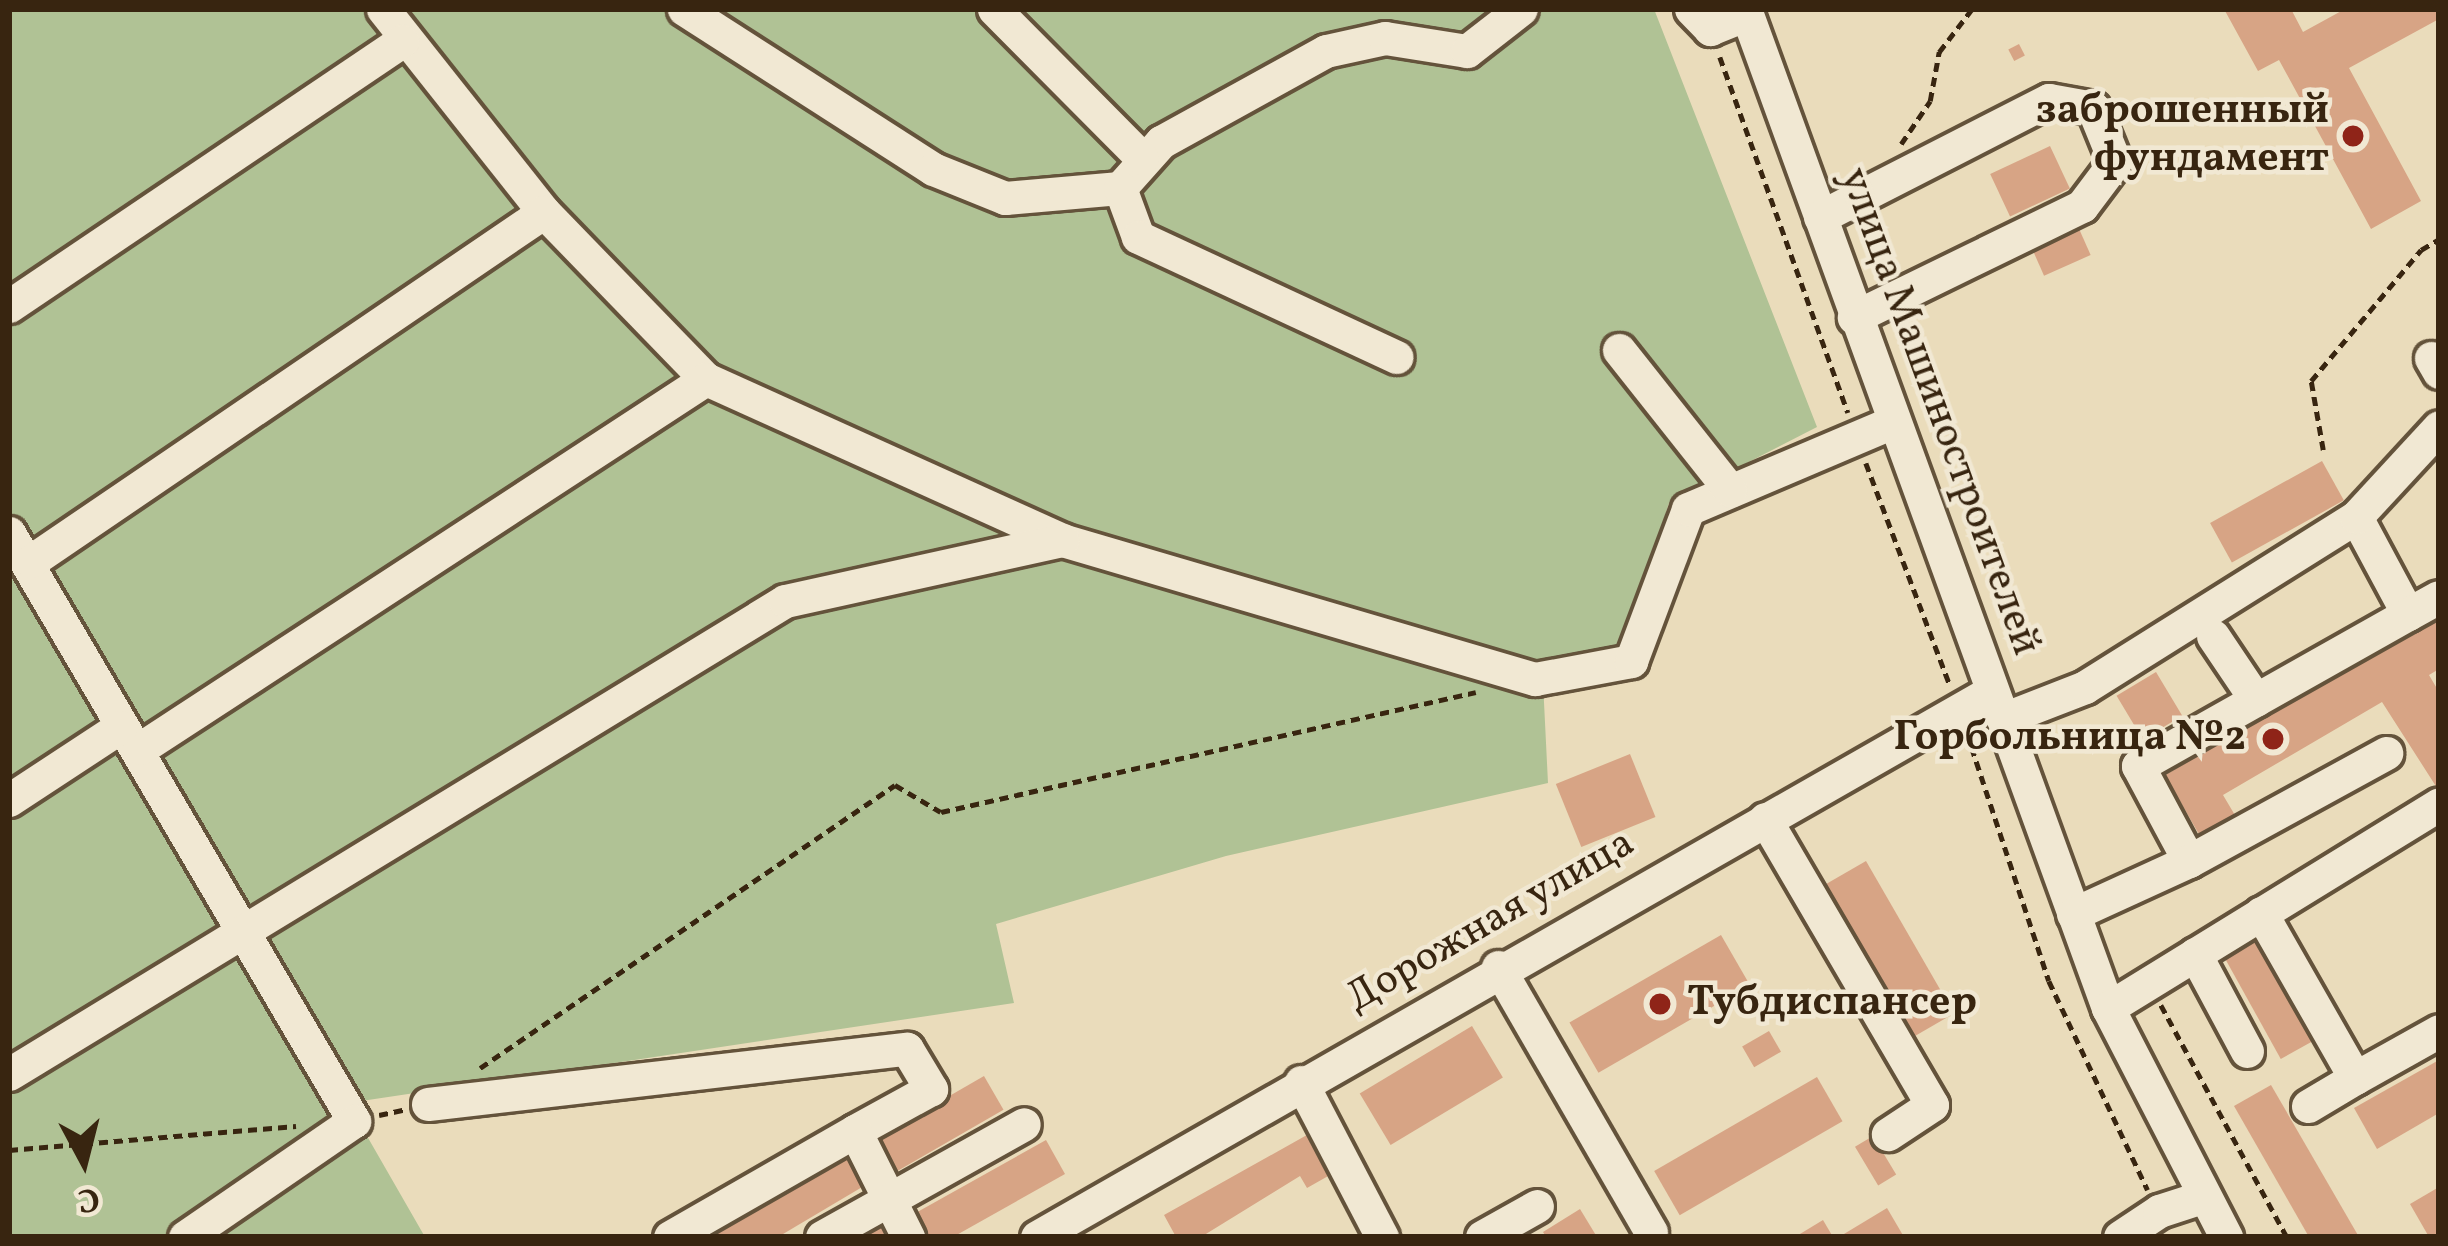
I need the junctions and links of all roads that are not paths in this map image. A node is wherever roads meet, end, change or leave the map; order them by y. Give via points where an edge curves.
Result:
1 (383, 9) edge
2 (684, 9) edge
3 (994, 9) edge
4 (1521, 9) edge
5 (1746, 12) edge
6 (1700, 19) edge
7 (402, 41) junction
8 (1142, 158) junction
9 (1120, 188) junction
10 (544, 212) junction
11 (1820, 217) junction
12 (9, 306) edge
13 (1854, 316) junction
14 (1619, 350) dead end
15 (1396, 357) dead end
16 (706, 379) junction
17 (1893, 422) junction
18 (2439, 427) edge
19 (1730, 490) junction
20 (2356, 517) junction
21 (9, 533) edge
22 (1062, 540) junction
23 (31, 561) junction
24 (2439, 597) edge
25 (2408, 614) junction
26 (2213, 637) dead end
27 (2256, 700) junction
28 (1997, 705) junction
29 (130, 737) junction
30 (2386, 753) dead end
31 (9, 800) edge
32 (2439, 804) edge
33 (1765, 819) junction
34 (2189, 861) junction
35 (2261, 913) junction
36 (2073, 914) junction
37 (248, 931) junction
38 (2195, 953) junction
39 (1498, 968) junction
40 (2108, 1008) junction
41 (2439, 1031) edge
42 (2247, 1051) dead end
43 (9, 1074) edge
44 (2355, 1078) junction
45 (1301, 1082) junction
46 (428, 1104) road end
47 (2308, 1106) dead end
48 (1024, 1124) dead end
49 (855, 1131) junction
50 (1888, 1134) dead end
51 (2202, 1197) junction
52 (889, 1199) junction
53 (1537, 1206) dead end
54 (1651, 1232) dead end
55 (185, 1237) edge
56 (670, 1237) edge
57 (822, 1237) edge
58 (908, 1237) edge
59 (1037, 1237) edge
60 (1382, 1237) edge
61 (1482, 1237) edge
62 (2120, 1237) edge
63 (2226, 1237) edge

1 - 7 street
2 - 9 street via 933,169 1005,198
3 - 8 street
4 - 8 street via 1468,51 1384,38 1327,51
5 - 6 street
5 - 11 street, улица Машиностроителей
7 - 10 street
7 - 12 street
8 - 9 street
9 - 15 street via 1138,237
10 - 16 street
10 - 23 street
11 - 13 street, улица Машиностроителей
11 - 13 street via 2049,100 2093,108 2115,162 2082,206
13 - 17 street, улица Машиностроителей
14 - 19 street
16 - 22 street
16 - 29 street
17 - 19 street
17 - 28 street, улица Машиностроителей
18 - 20 street, Дорожная улица
19 - 22 street via 1688,509 1631,661 1535,679
20 - 25 street
20 - 28 street, Дорожная улица via 2085,688
21 - 23 street
22 - 37 street via 784,602
23 - 29 street
24 - 25 street
25 - 27 street
26 - 27 street
27 - 34 street via 2138,766
28 - 33 street, Дорожная улица via 1959,711
28 - 36 street, улица Машиностроителей
29 - 31 street
29 - 37 street
30 - 34 street
32 - 35 street
33 - 39 street, Дорожная улица
33 - 50 street via 1932,1105
34 - 36 street
35 - 38 street
35 - 44 street
36 - 40 street, улица Машиностроителей
37 - 43 street
37 - 55 street via 354,1121
38 - 40 street
38 - 42 street
39 - 45 street, Дорожная улица
39 - 54 street
40 - 51 street, улица Машиностроителей
41 - 44 street
44 - 47 street
45 - 59 street, Дорожная улица
45 - 60 street
46 - 49 street via 907,1049 931,1089
48 - 52 street
49 - 52 street
49 - 56 street
51 - 62 street via 2159,1211
51 - 63 street, улица Машиностроителей
52 - 57 street
52 - 58 street
53 - 61 street

